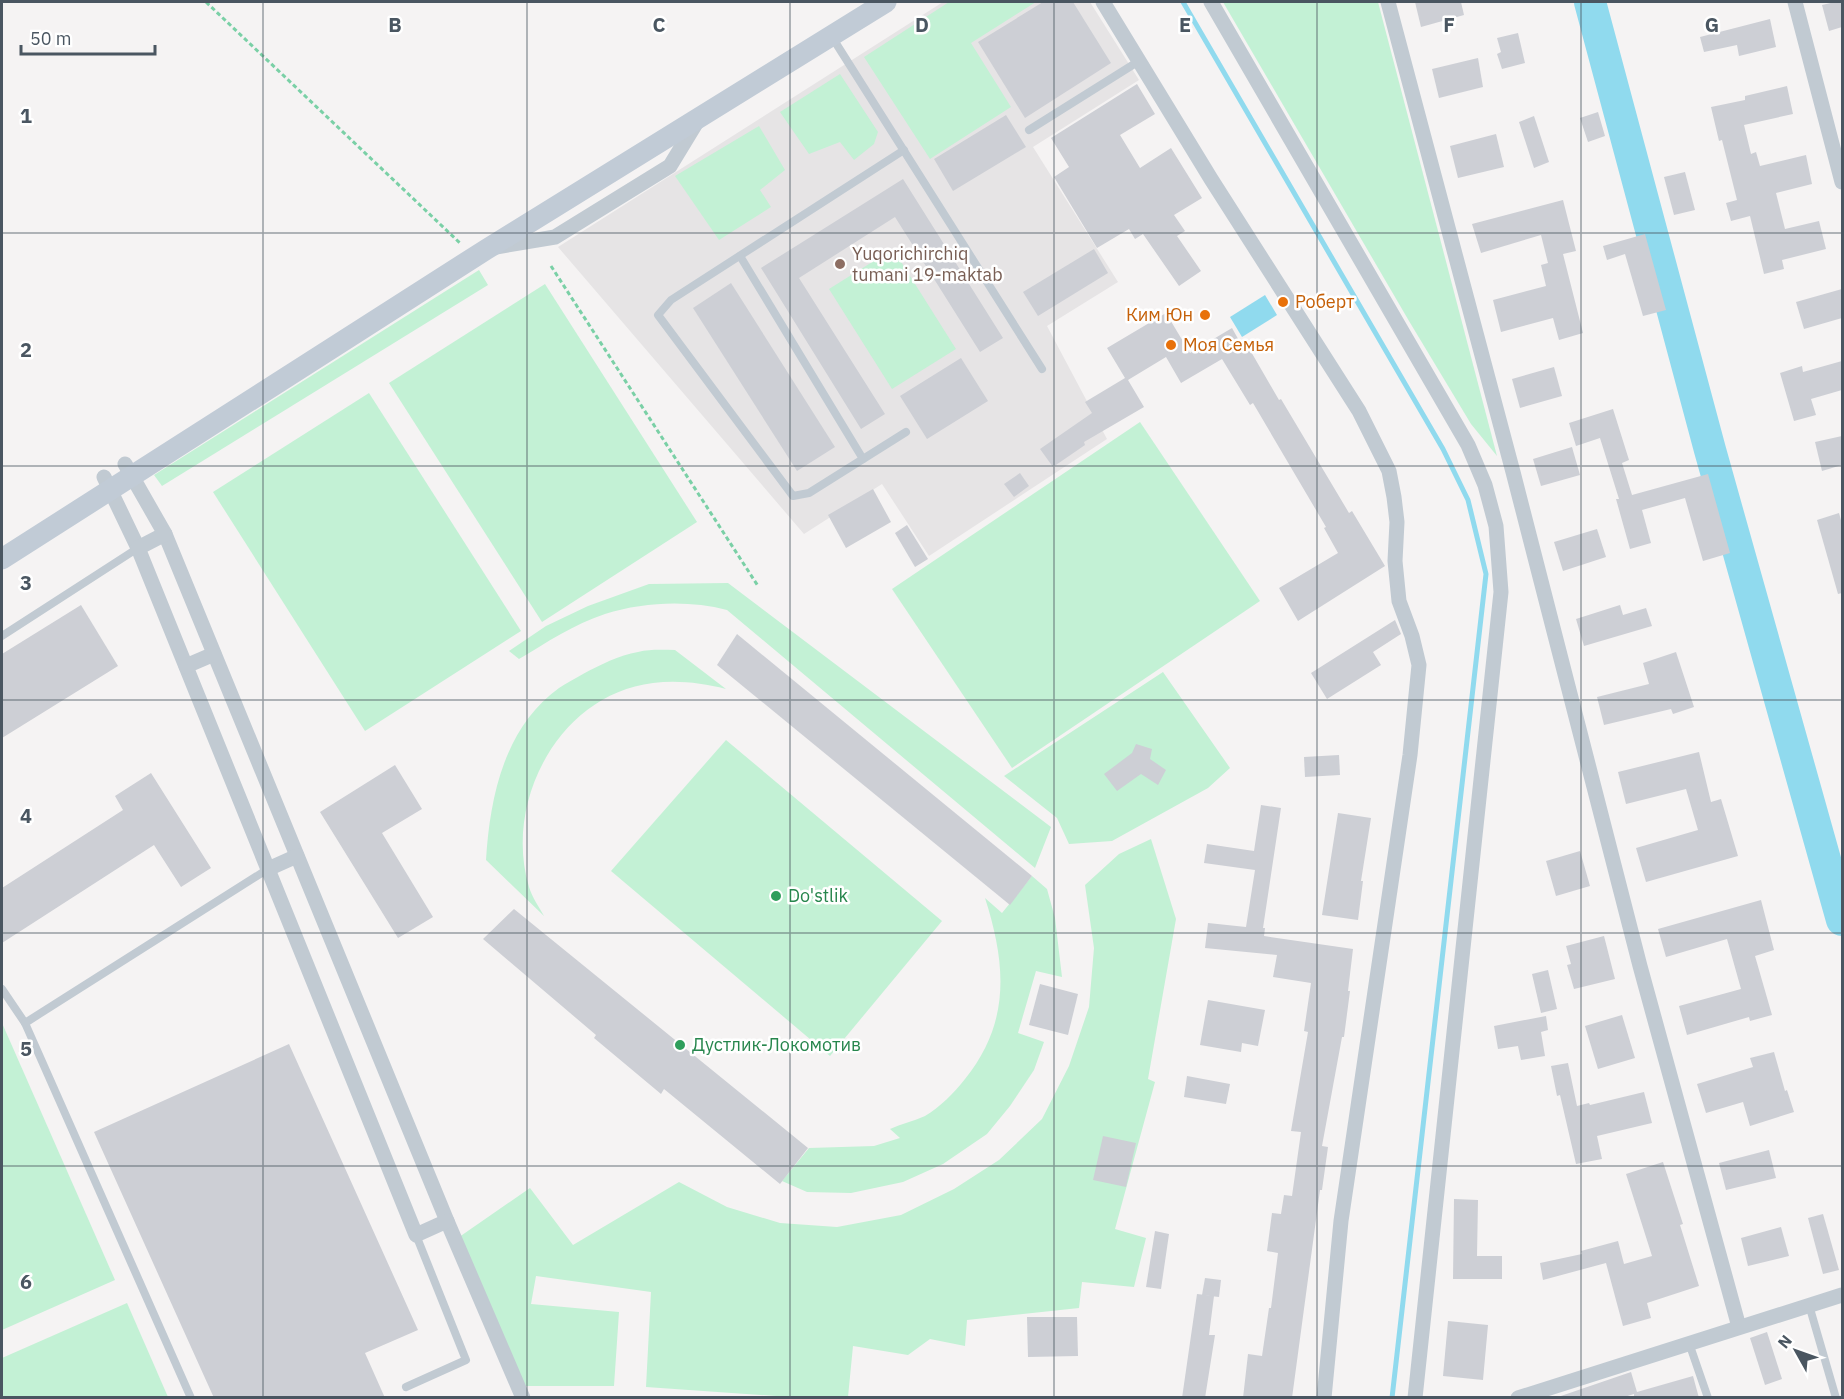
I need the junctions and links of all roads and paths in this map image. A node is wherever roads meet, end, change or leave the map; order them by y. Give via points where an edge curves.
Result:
1 (206, 2) edge
2 (861, 2) edge
3 (886, 2) edge
4 (1103, 2) edge
5 (1211, 2) edge
6 (1388, 2) edge
7 (1795, 2) edge
8 (831, 35) junction
9 (1139, 61) junction
10 (1029, 130) dead end
11 (904, 150) junction
12 (1842, 182) edge
13 (465, 247) junction
14 (740, 256) junction
15 (551, 266) dead end
16 (1042, 369) dead end
17 (906, 432) dead end
18 (864, 459) junction
19 (129, 470) junction
20 (108, 483) junction
21 (165, 534) junction
22 (2, 542) edge
23 (138, 548) junction
24 (2, 559) edge
25 (758, 586) dead end
26 (2, 636) edge
27 (214, 654) junction
28 (186, 666) junction
29 (297, 856) junction
30 (268, 869) junction
31 (2, 989) edge
32 (25, 1023) junction
33 (447, 1221) junction
34 (416, 1235) junction
35 (1842, 1295) edge
36 (1809, 1305) junction
37 (1739, 1327) junction
38 (1689, 1343) junction
39 (406, 1387) dead end
40 (191, 1398) edge
41 (523, 1398) edge
42 (1324, 1398) edge
43 (1415, 1398) edge
44 (1518, 1398) edge
45 (1708, 1398) edge
46 (1836, 1398) edge

1 - 13 path
2 - 13 main road
3 - 8 main road
4 - 9 street
5 - 43 street via 1468,445 1496,526 1501,592
6 - 37 street via 1643,977
7 - 12 street
8 - 11 lane
8 - 19 main road
9 - 10 lane
9 - 42 street via 1359,411 1389,471 1396,514 1395,561 1400,601 1419,666 1410,755 1341,1221
11 - 14 lane
11 - 16 lane
13 - 19 main road
14 - 18 lane
14 - 18 lane via 671,300 658,315 793,496 809,493
15 - 25 path
17 - 18 lane
19 - 20 main road
19 - 21 street
20 - 22 main road
20 - 23 street
20 - 24 main road
21 - 23 street
21 - 27 street
23 - 26 lane
23 - 28 street
27 - 28 street
27 - 29 street
28 - 30 street
29 - 30 street
29 - 33 street
30 - 32 lane
30 - 34 street
31 - 32 lane
32 - 40 lane
33 - 34 street
33 - 41 street
34 - 39 lane via 466,1360
35 - 36 street
36 - 37 street
36 - 46 lane
37 - 38 street
38 - 44 street
38 - 45 lane

